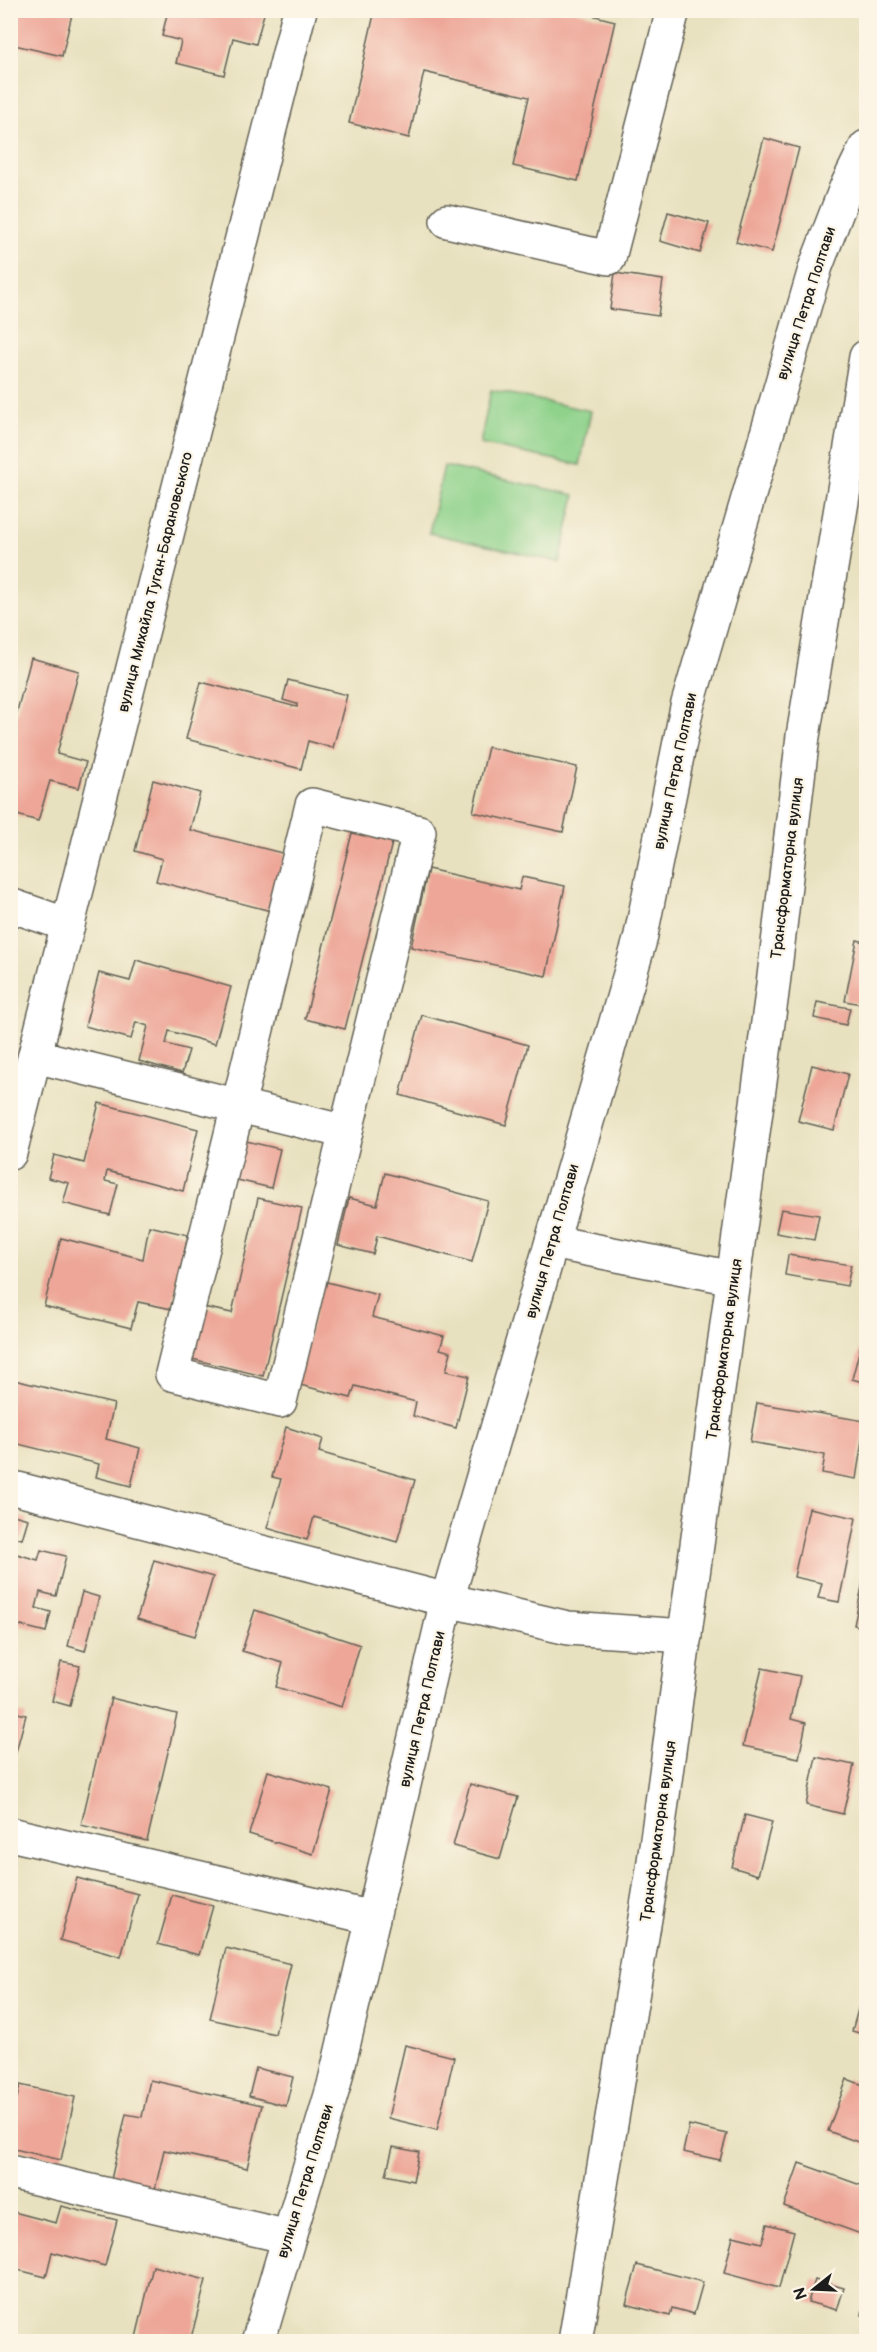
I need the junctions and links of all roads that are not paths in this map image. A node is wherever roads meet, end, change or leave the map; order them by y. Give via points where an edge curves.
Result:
1 (300, 10) edge
2 (673, 10) edge
3 (867, 147) edge
4 (447, 221) dead end
5 (867, 357) edge
6 (10, 905) edge
7 (68, 925) junction
8 (35, 1056) junction
9 (238, 1105) junction
10 (346, 1132) junction
11 (10, 1153) edge
12 (552, 1242) junction
13 (733, 1278) junction
14 (10, 1488) edge
15 (447, 1600) junction
16 (685, 1636) junction
17 (10, 1834) edge
18 (373, 1918) junction
19 (10, 2172) edge
20 (289, 2237) junction
21 (258, 2342) edge
22 (575, 2342) edge

1 - 7 street, вулиця Михайла Туган-Барановського
2 - 4 street via 609,258
3 - 12 street, вулиця Петра Полтави via 846,188 816,266 690,696 640,940
5 - 13 street, Трансформаторна вулиця via 803,736
6 - 7 street
7 - 8 street, вулиця Михайла Туган-Барановського
8 - 9 street
8 - 11 street, вулиця Михайла Туган-Барановського
9 - 10 street
9 - 10 street via 172,1374 280,1401
9 - 10 street via 312,805 419,832
12 - 13 street
12 - 15 street, вулиця Петра Полтави
13 - 16 street, Трансформаторна вулиця
14 - 15 street
15 - 16 street via 568,1628
15 - 18 street, вулиця Петра Полтави
16 - 22 street, Трансформаторна вулиця via 652,1876
17 - 18 street
18 - 20 street, вулиця Петра Полтави via 334,2085
19 - 20 street
20 - 21 street, вулиця Петра Полтави

